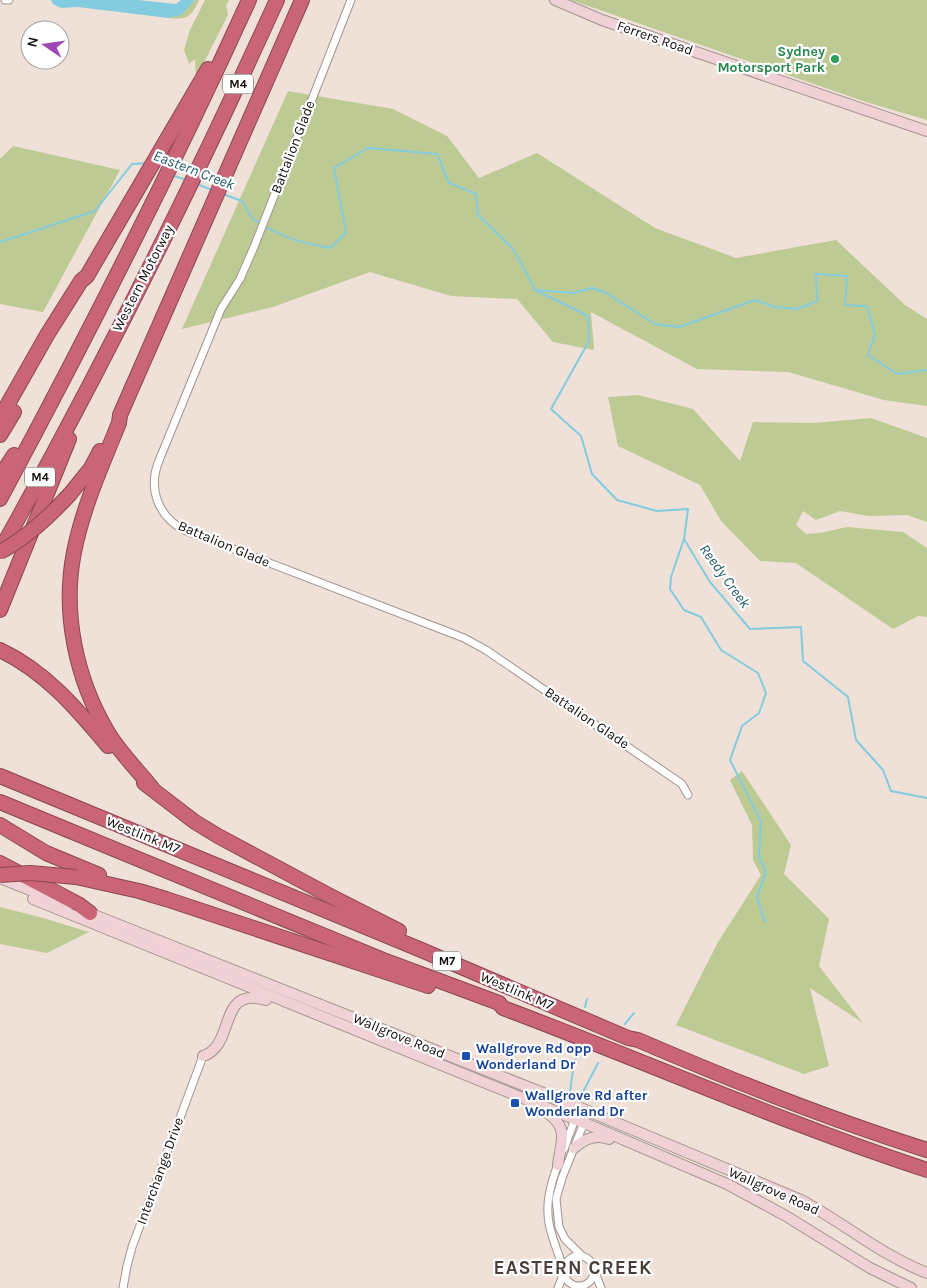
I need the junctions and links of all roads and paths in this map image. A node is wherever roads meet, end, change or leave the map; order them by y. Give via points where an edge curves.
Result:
1 (5, 0) edge
2 (9, 0) edge
3 (249, 0) edge
4 (277, 0) edge
5 (302, 0) edge
6 (351, 0) edge
7 (555, 0) edge
8 (232, 38) junction
9 (927, 131) edge
10 (86, 276) junction
11 (79, 402) junction
12 (120, 415) junction
13 (0, 418) edge
14 (0, 435) edge
15 (29, 446) junction
16 (0, 477) edge
17 (0, 499) edge
18 (0, 552) edge
19 (0, 610) edge
20 (3, 651) edge
21 (0, 776) edge
22 (152, 788) junction
23 (688, 795) dead end
24 (0, 802) edge
25 (0, 825) edge
26 (0, 863) edge
27 (0, 877) edge
28 (0, 885) edge
29 (139, 891) junction
30 (90, 914) junction
31 (503, 1008) junction
32 (347, 1015) junction
33 (319, 1016) junction
34 (342, 1025) junction
35 (638, 1040) junction
36 (203, 1056) joint
37 (534, 1103) junction
38 (586, 1110) junction
39 (580, 1122) junction
40 (925, 1146) edge
41 (574, 1148) junction
42 (656, 1154) junction
43 (558, 1165) junction
44 (921, 1173) edge
45 (582, 1256) junction
46 (593, 1265) junction
47 (564, 1271) junction
48 (927, 1273) edge
49 (577, 1287) edge
50 (123, 1288) edge
51 (558, 1288) edge
52 (593, 1288) edge
53 (601, 1288) edge
54 (910, 1288) edge

1 - 2 street
3 - 8 highway, Western Motorway / M4
4 - 11 highway, Western Motorway / M4 via 199,167
5 - 12 highway
6 - 23 street, Battalion Glade via 254,247 240,279 221,309 156,469 154,480 158,504 165,515 184,530 464,638 486,650 670,775 682,784
7 - 9 main road, Ferrers Road via 602,20
8 - 10 highway via 223,42
8 - 15 highway, Western Motorway / M4 via 177,156
10 - 13 highway via 47,335
10 - 14 highway
11 - 18 highway, Western Motorway / M4
11 - 19 highway via 78,419
12 - 18 highway, bridge via 91,468 70,494 42,522
12 - 22 highway via 77,539 72,568 71,616 79,666 94,707 115,743
15 - 16 highway via 18,449
15 - 17 highway, Western Motorway / M4
20 - 22 highway via 62,694 142,782
21 - 35 highway, Westlink M7 / M7
22 - 35 highway via 195,822 383,924 629,1033
24 - 31 highway, Westlink M7 / M7 via 383,960 499,1003
25 - 29 highway via 64,862
26 - 30 highway via 78,904
27 - 29 highway, bridge via 30,874 76,877
27 - 30 main road, Wallgrove Road
28 - 33 main road, Wallgrove Road
29 - 31 highway via 496,1009
30 - 32 main road, Wallgrove Road
31 - 44 highway, Westlink M7 / M7
32 - 34 main road
32 - 38 main road, Wallgrove Road
33 - 34 main road, Wallgrove Road
33 - 36 main road via 254,996 245,998 233,1008 216,1048
34 - 37 main road, Wallgrove Road
35 - 40 highway, Westlink M7 / M7 via 901,1142
36 - 50 street, Interchange Drive via 132,1247
37 - 39 main road, Wallgrove Road
37 - 43 main road via 554,1117 562,1128
38 - 39 street
38 - 48 main road, Wallgrove Road via 801,1200 895,1259
39 - 41 street
39 - 42 main road, Wallgrove Road
39 - 43 street
41 - 42 main road via 599,1136
41 - 45 street via 556,1199 558,1227
42 - 54 main road, Wallgrove Road via 758,1200 870,1268
43 - 47 street via 548,1194 547,1216
45 - 46 street
45 - 47 street via 572,1257 565,1264
46 - 49 street via 592,1278
46 - 53 street
47 - 49 street via 568,1282
47 - 51 street
49 - 52 street

